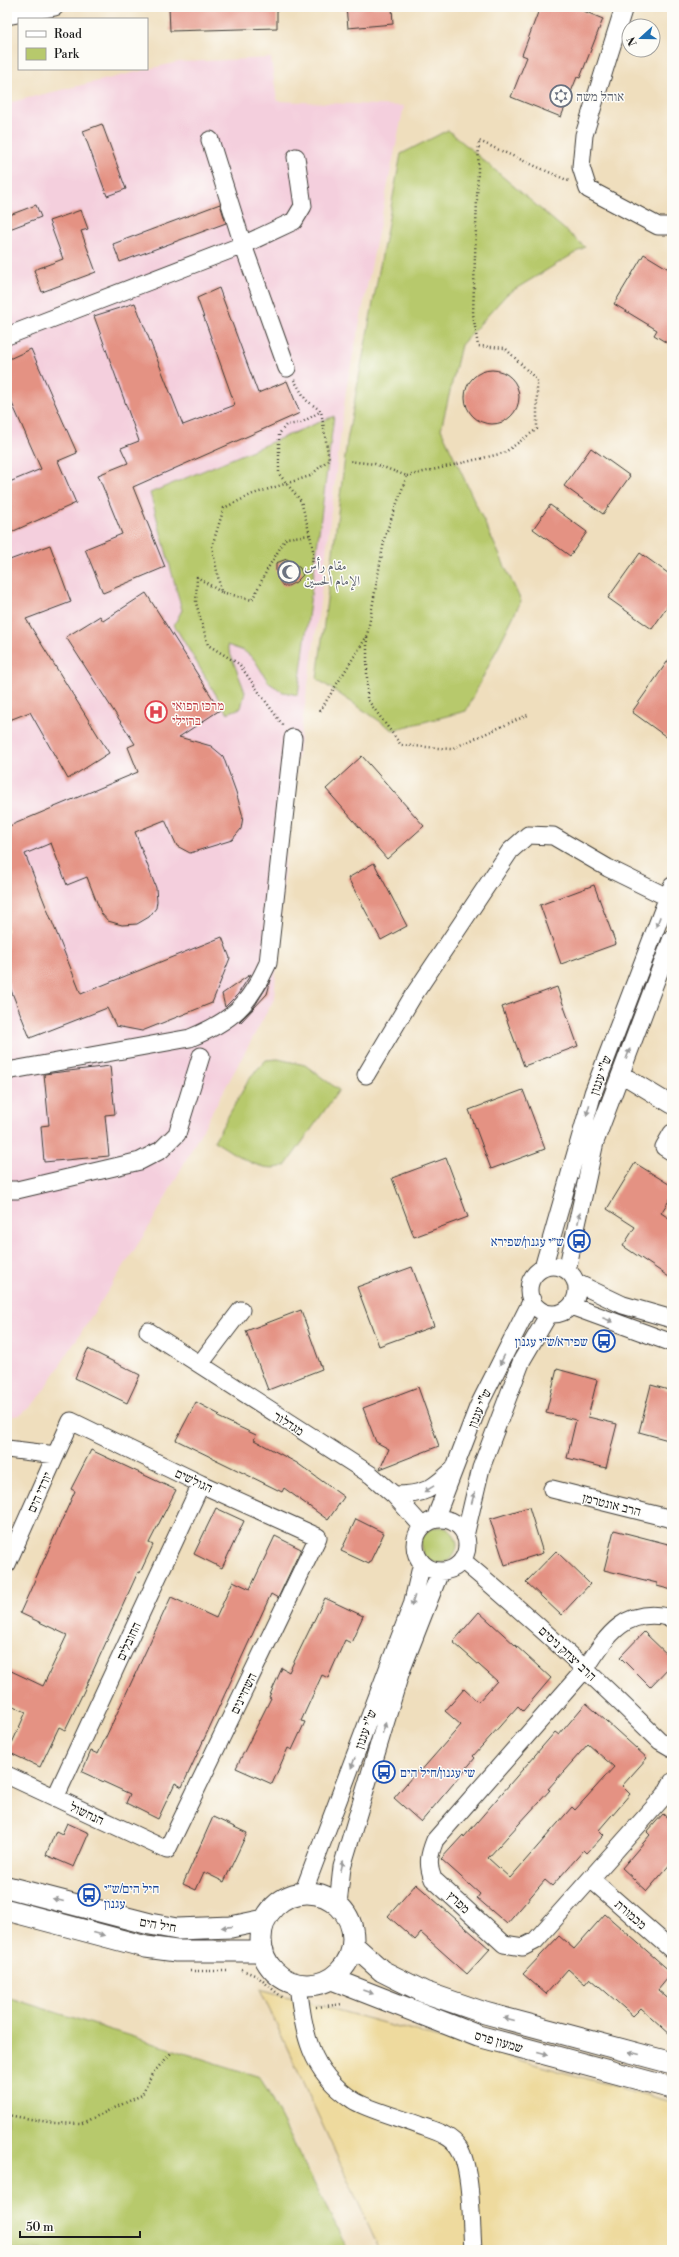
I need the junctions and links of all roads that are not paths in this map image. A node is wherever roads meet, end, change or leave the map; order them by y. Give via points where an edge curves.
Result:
1 (55, 7) edge
2 (624, 7) edge
3 (7, 16) edge
4 (210, 140) dead end
5 (296, 157) dead end
6 (672, 226) edge
7 (242, 245) junction
8 (7, 336) edge
9 (287, 368) road end
10 (293, 738) road end
11 (670, 891) edge
12 (672, 940) edge
13 (201, 1056) dead end
14 (7, 1071) edge
15 (621, 1074) junction
16 (366, 1075) dead end
17 (672, 1106) edge
18 (672, 1133) edge
19 (672, 1152) edge
20 (7, 1190) edge
21 (543, 1268) junction
22 (572, 1276) junction
23 (532, 1300) junction
24 (571, 1306) junction
25 (241, 1310) dead end
26 (549, 1314) junction
27 (672, 1319) edge
28 (148, 1331) dead end
29 (672, 1343) edge
30 (200, 1364) junction
31 (71, 1421) joint
32 (7, 1449) edge
33 (56, 1455) junction
34 (457, 1466) junction
35 (201, 1484) junction
36 (552, 1489) dead end
37 (394, 1495) junction
38 (672, 1519) edge
39 (429, 1523) junction
40 (465, 1536) junction
41 (318, 1537) joint
42 (462, 1560) junction
43 (7, 1564) edge
44 (422, 1564) junction
45 (440, 1572) junction
46 (672, 1618) edge
47 (586, 1668) junction
48 (672, 1748) edge
49 (7, 1776) edge
50 (670, 1792) edge
51 (55, 1798) junction
52 (167, 1850) joint
53 (591, 1879) junction
54 (7, 1887) edge
55 (303, 1893) junction
56 (338, 1904) junction
57 (7, 1910) edge
58 (265, 1920) junction
59 (353, 1944) junction
60 (672, 1950) edge
61 (263, 1951) junction
62 (332, 1979) junction
63 (298, 1985) junction
64 (672, 2063) edge
65 (672, 2088) edge
66 (473, 2250) edge

1 - 3 street
2 - 6 street via 584,134 581,167 588,189 658,226
4 - 7 street
5 - 7 street via 303,206 294,220
7 - 8 street
7 - 9 street
10 - 14 street via 268,963 256,988 242,1006 211,1030 190,1038
11 - 16 street via 608,868 553,836 528,834 510,851 412,996
11 -> 21 street, ש"י עגנון via 593,1093
15 -> 12 street, ש"י עגנון
13 - 20 street via 177,1134 161,1150 140,1161 17,1190
15 - 17 street
22 -> 15 street, ש"י עגנון via 595,1142
18 - 19 street via 664,1147
21 - 22 street via 559,1266
21 - 23 street via 532,1278
22 - 24 street via 578,1291
22 - 27 street via 623,1305
23 - 26 street via 542,1311
23 -> 34 street, ש"י עגנון via 478,1407
24 - 26 street via 557,1314
24 -> 29 street
25 - 30 street
40 -> 26 street, ש"י עגנון via 484,1461 522,1360
28 - 30 street, מגדלור
30 - 37 street, מגדלור via 370,1475
31 - 33 street, יורדי הים
31 - 35 street, הגולשים
32 - 33 street
33 - 43 street, יורדי הים
34 -> 37 street via 422,1493
34 - 39 street, ש"י עגנון
35 - 41 street, הגולשים
35 - 51 street, החובלים
36 - 38 street, הרב אונטרמן
37 - 39 street, מגדלור
39 - 40 street via 450,1520 462,1529
39 - 44 street via 417,1533 414,1549
40 - 42 street via 466,1552
41 - 52 street, השחיינים
42 - 45 street via 448,1571
42 - 47 street, הרב יצחק ניסים
44 - 45 street
44 -> 55 street, ש"י עגנון via 412,1605
56 -> 45 street, ש"י עגנון via 342,1867 400,1674
46 - 47 street via 630,1618 605,1639
47 - 48 street, הרב יצחק ניסים via 660,1741
47 - 53 street, מפרץ via 435,1840 429,1855 428,1868 433,1879 504,1944 523,1947 535,1941
49 - 51 street, הנחשול
50 - 53 street, מפרץ
51 - 52 street, הנחשול
53 - 60 street, מכמורת
58 -> 54 main road, חיל הים via 231,1927 177,1929
55 - 56 main road via 325,1897
55 - 58 main road via 281,1901
56 - 59 main road via 350,1923
57 -> 61 main road, חיל הים via 146,1947 176,1951
58 - 61 main road via 261,1936
59 - 62 main road via 344,1967
64 -> 59 main road, שמעון פרס via 484,2013 424,1992 382,1971
61 - 63 main road via 276,1973
62 - 63 main road via 315,1985
62 -> 65 main road, שמעון פרס via 478,2036
63 - 66 street via 310,2049 318,2066 329,2080 353,2101 445,2134 459,2148 466,2168

